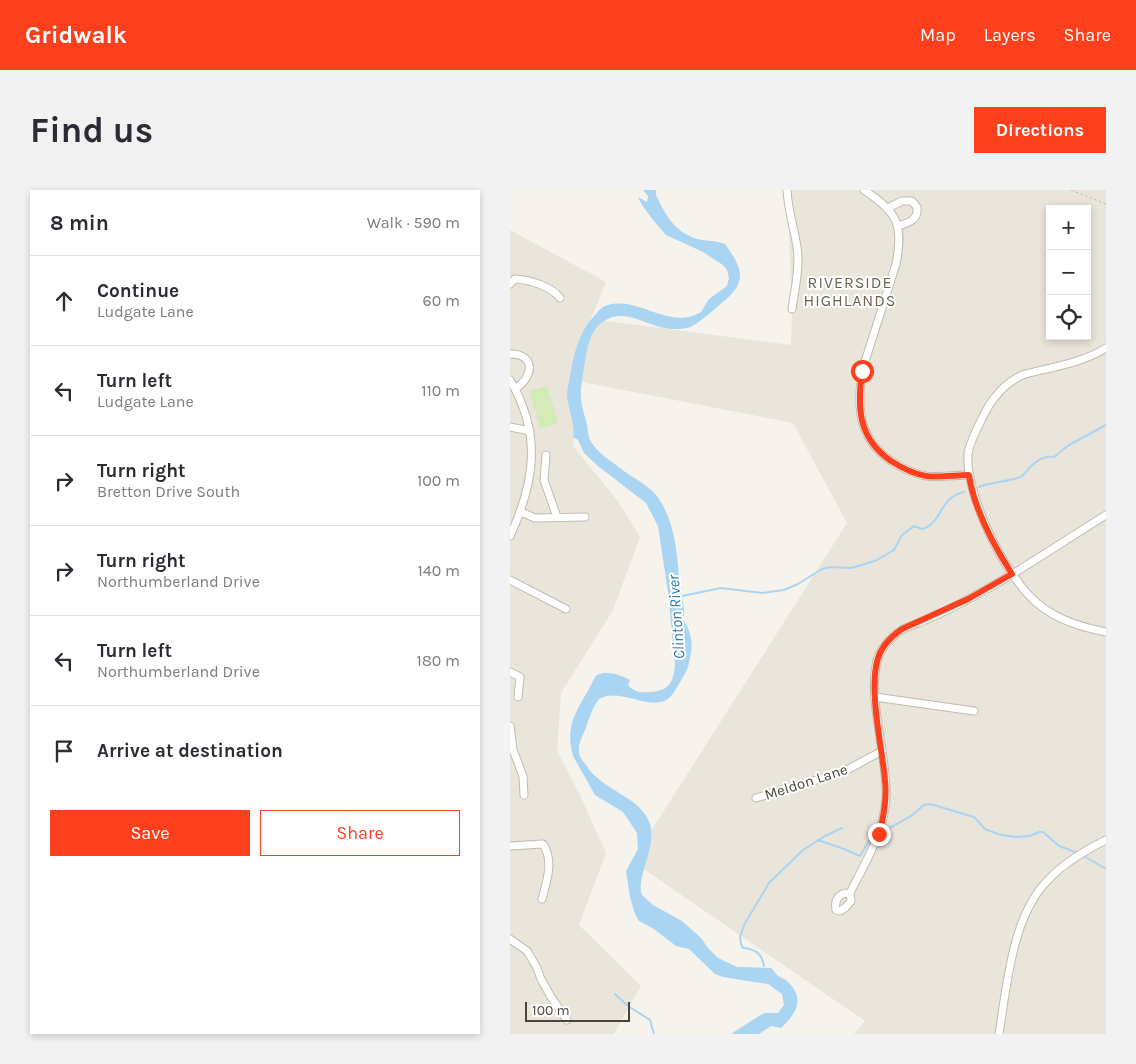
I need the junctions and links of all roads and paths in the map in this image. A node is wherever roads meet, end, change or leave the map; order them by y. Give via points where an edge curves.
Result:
1 (787, 190) edge
2 (864, 190) edge
3 (1071, 190) edge
4 (1106, 204) edge
5 (888, 208) junction
6 (898, 226) junction
7 (510, 284) edge
8 (560, 298) dead end
9 (792, 309) dead end
10 (1106, 348) edge
11 (510, 354) edge
12 (512, 384) edge
13 (510, 427) edge
14 (530, 431) junction
15 (546, 455) dead end
16 (969, 475) junction
17 (521, 512) junction
18 (1106, 515) edge
19 (556, 516) junction
20 (585, 517) dead end
21 (511, 531) edge
22 (1012, 574) junction
23 (510, 580) edge
24 (566, 609) dead end
25 (1106, 632) edge
26 (510, 672) edge
27 (518, 697) dead end
28 (875, 697) junction
29 (974, 711) dead end
30 (510, 726) edge
31 (882, 750) junction
32 (512, 751) edge
33 (524, 795) dead end
34 (756, 798) dead end
35 (1106, 840) edge
36 (510, 846) edge
37 (850, 893) dead end
38 (542, 899) dead end
39 (510, 939) edge
40 (567, 1020) dead end
41 (998, 1034) edge

1 - 9 street via 798,268
2 - 5 street
3 - 4 path
5 - 6 street
5 - 6 street via 902,201 912,202 917,207 916,216 909,223
6 - 16 street via 896,264 862,371 860,387 864,428 867,438 883,456 908,471 928,476
7 - 8 street via 515,279 533,282
10 - 16 street via 1081,360 1021,376 1010,383 996,396 975,434 968,451
11 - 12 street via 523,356 530,371 527,380
12 - 14 street via 522,402
13 - 14 street
14 - 17 street via 531,469
15 - 19 street via 544,480
16 - 22 street via 978,506
17 - 19 street via 535,518
17 - 21 street
18 - 22 street
19 - 20 street
22 - 25 street via 1036,602 1062,620
22 - 28 street via 893,635 878,658
23 - 24 street
26 - 27 street via 520,677
28 - 29 street
28 - 31 street
30 - 32 street
31 - 34 street, Meldon Lane via 843,772
31 - 37 street via 886,781 883,817 879,834
32 - 33 street via 523,776
35 - 41 street via 1048,879 1028,908 1013,952
36 - 38 street via 543,844 547,850 549,866
39 - 40 street via 526,951

